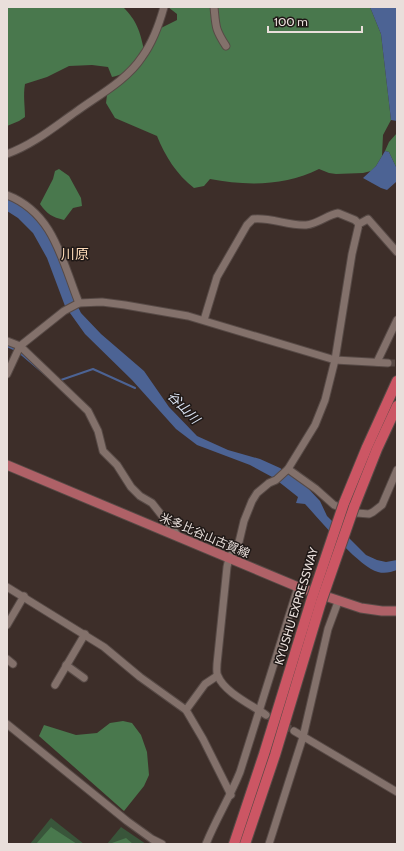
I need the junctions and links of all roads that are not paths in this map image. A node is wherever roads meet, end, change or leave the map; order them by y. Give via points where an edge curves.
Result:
1 (164, 7) edge
2 (214, 7) edge
3 (226, 46) dead end
4 (7, 154) edge
5 (7, 195) edge
6 (359, 224) junction
7 (397, 252) edge
8 (79, 303) junction
9 (204, 320) junction
10 (397, 320) edge
11 (7, 341) edge
12 (20, 346) junction
13 (335, 360) junction
14 (377, 362) junction
15 (388, 362) tunnel mouth
16 (7, 374) edge
17 (397, 380) edge
18 (397, 406) edge
19 (7, 465) edge
20 (288, 469) junction
21 (397, 470) edge
22 (178, 536) junction
23 (229, 558) junction
24 (7, 587) edge
25 (298, 587) junction
26 (24, 596) junction
27 (338, 602) junction
28 (397, 611) edge
29 (7, 625) edge
30 (85, 634) junction
31 (66, 665) junction
32 (218, 676) junction
33 (84, 678) dead end
34 (55, 685) dead end
35 (186, 710) junction
36 (259, 710) junction
37 (266, 715) tunnel mouth
38 (7, 724) edge
39 (294, 731) tunnel mouth
40 (303, 737) junction
41 (397, 792) edge
42 (231, 795) junction
43 (162, 844) edge
44 (206, 844) edge
45 (234, 844) edge
46 (245, 844) edge
47 (270, 844) edge

1 - 4 street via 152,42 133,69 31,144
2 - 3 street via 216,28
5 - 8 street via 19,199 43,221 55,240
6 - 7 street via 368,219
6 - 9 street via 338,214 307,225 253,219 217,277
6 - 13 street
8 - 9 street via 102,302
8 - 12 street via 64,311
9 - 13 street
10 - 14 street
11 - 12 street
12 - 16 street
12 - 22 street via 88,410 98,430 103,451 117,465 131,487 152,503
13 - 14 street
13 - 20 street via 325,400 315,425
14 - 15 street
17 - 45 highway, KYUSHU EXPRESSWAY, bridge via 344,503
18 - 46 highway, KYUSHU EXPRESSWAY, bridge via 354,507
19 - 22 main road, 米多比谷山古賀線
20 - 21 street via 334,505 357,514 369,514 382,505
20 - 23 street via 257,493 244,521 239,542
22 - 23 main road, 米多比谷山古賀線
23 - 25 main road, 米多比谷山古賀線
23 - 32 street via 217,664
24 - 26 street
25 - 27 main road, 米多比谷山古賀線
25 - 36 street
26 - 29 street
26 - 30 street
27 - 28 main road, 米多比谷山古賀線 via 361,608
27 - 40 street via 328,629
30 - 31 street
30 - 35 street
31 - 33 street
31 - 34 street
32 - 35 street via 205,684
32 - 36 street via 231,692
35 - 42 street
36 - 37 street
36 - 42 street
38 - 43 street via 127,821
39 - 40 street
40 - 41 street
40 - 47 street
42 - 44 street

